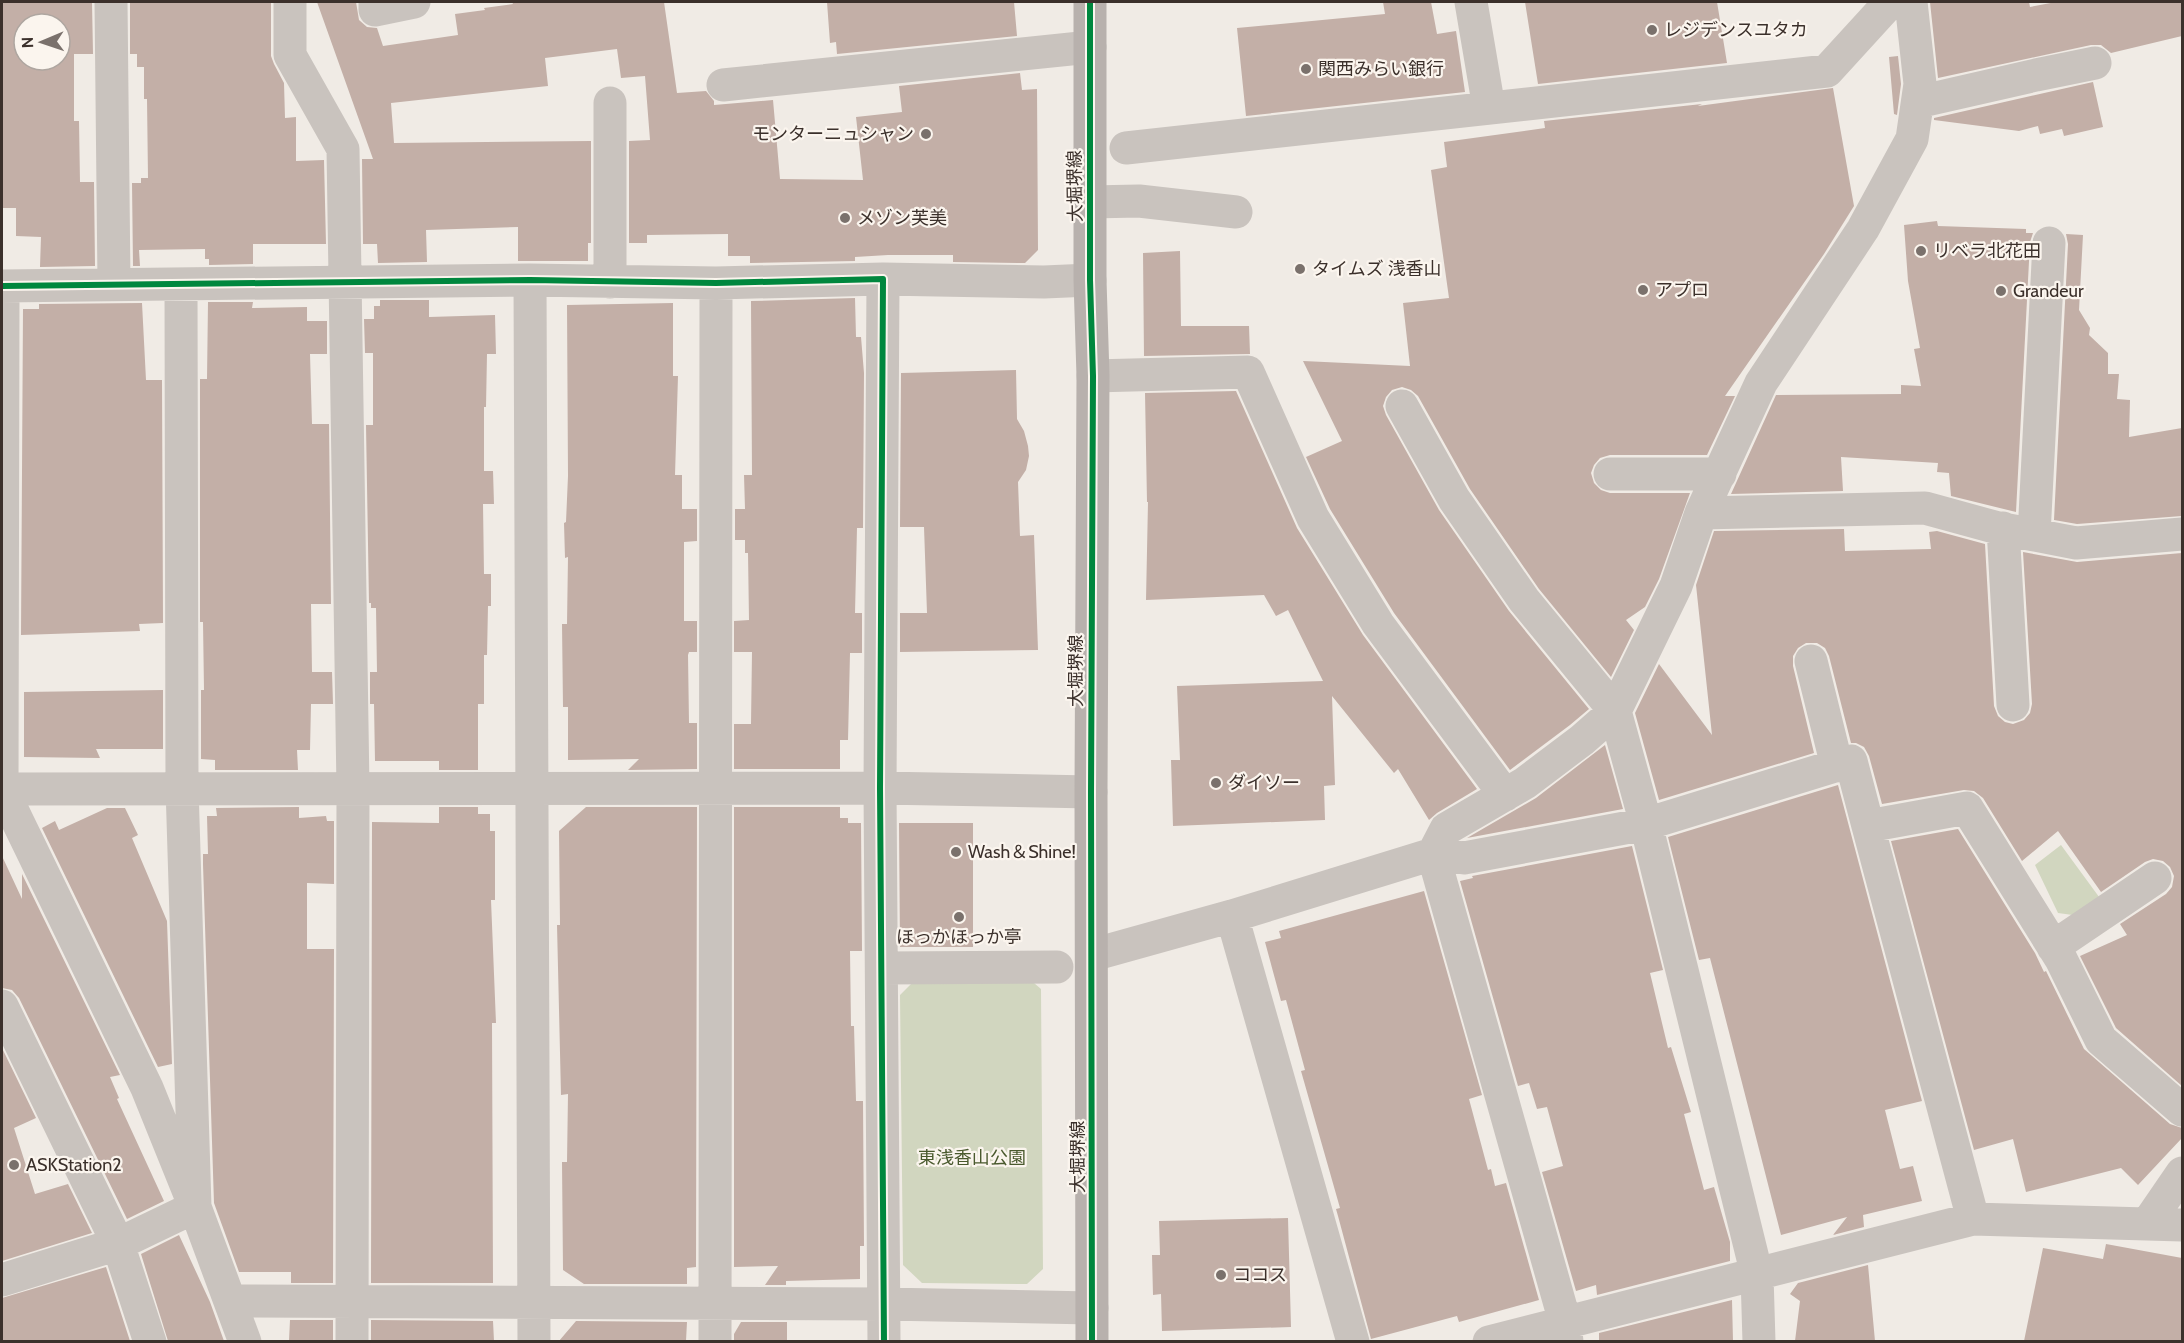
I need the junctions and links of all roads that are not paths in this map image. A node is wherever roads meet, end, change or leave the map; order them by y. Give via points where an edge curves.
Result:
1 (111, 2) edge
2 (290, 2) edge
3 (375, 2) edge
4 (414, 2) edge
5 (1090, 2) edge
6 (1471, 2) edge
7 (1890, 2) edge
8 (1911, 2) edge
9 (1090, 47) junction
10 (2095, 63) dead end
11 (723, 85) dead end
12 (1918, 102) junction
13 (610, 103) dead end
14 (1489, 108) junction
15 (1126, 148) dead end
16 (1090, 201) junction
17 (1236, 212) dead end
18 (2049, 243) dead end
19 (883, 279) junction
20 (530, 280) junction
21 (1090, 280) junction
22 (610, 282) junction
23 (716, 283) junction
24 (114, 284) junction
25 (181, 284) junction
26 (346, 284) junction
27 (2, 286) edge
28 (1093, 376) junction
29 (1402, 406) dead end
30 (1610, 474) dead end
31 (1720, 474) junction
32 (1701, 513) junction
33 (2018, 532) junction
34 (2182, 534) edge
35 (1812, 661) dead end
36 (2013, 705) dead end
37 (1615, 711) junction
38 (1837, 766) junction
39 (182, 787) junction
40 (880, 788) junction
41 (2, 789) edge
42 (353, 789) junction
43 (531, 789) junction
44 (714, 789) junction
45 (1091, 792) junction
46 (1505, 795) junction
47 (1646, 824) junction
48 (1868, 826) junction
49 (1433, 854) junction
50 (2155, 878) dead end
51 (1232, 916) junction
52 (2053, 947) junction
53 (1092, 955) junction
54 (1057, 967) dead end
55 (882, 968) junction
56 (2, 1005) edge
57 (2182, 1110) edge
58 (2182, 1173) edge
59 (195, 1208) junction
60 (1973, 1219) junction
61 (2147, 1224) junction
62 (2182, 1225) edge
63 (118, 1244) junction
64 (1757, 1275) junction
65 (2, 1280) edge
66 (230, 1301) junction
67 (352, 1301) junction
68 (534, 1303) junction
69 (884, 1304) junction
70 (714, 1305) junction
71 (1092, 1308) junction
72 (1566, 1331) edge
73 (150, 1341) edge
74 (245, 1341) edge
75 (352, 1341) edge
76 (534, 1341) edge
77 (715, 1341) edge
78 (884, 1341) edge
79 (1092, 1341) edge
80 (1353, 1341) edge
81 (1489, 1341) edge
82 (1760, 1341) edge

1 - 24 street
2 - 26 street via 290,55 343,149
3 - 4 street via 375,10
5 - 9 main road, 大堀堺線
6 - 14 street
7 - 14 street via 1827,71
8 - 12 street via 1920,84
9 - 11 street
9 - 16 main road, 大堀堺線
10 - 12 street
12 - 31 street via 1912,139 1863,229 1761,383
13 - 22 street
14 - 15 street
16 - 17 street via 1139,201
16 - 21 main road, 大堀堺線
18 - 33 street
19 - 21 street
19 - 23 street
19 - 40 street
20 - 22 street
20 - 26 street
20 - 43 street
21 - 28 main road, 大堀堺線
22 - 23 street
23 - 44 street
24 - 25 street
24 - 27 street
25 - 26 street
25 - 39 street
26 - 42 street
27 - 41 street
28 - 45 main road, 大堀堺線
28 - 46 street via 1248,372 1313,518 1372,615
29 - 37 street via 1454,499 1524,600
30 - 31 street
31 - 32 street
32 - 33 street via 1925,508
32 - 37 street via 1676,586
33 - 34 street via 2076,543
33 - 36 street
35 - 38 street
37 - 46 street
37 - 47 street
38 - 47 street
38 - 48 street via 1851,761
39 - 41 street
39 - 42 street
39 - 59 street
40 - 44 street
40 - 45 street
40 - 55 street
41 - 59 street via 147,1088
42 - 43 street
42 - 67 street
43 - 44 street
43 - 68 street
44 - 70 street
45 - 53 main road, 大堀堺線
46 - 49 street via 1446,830
47 - 49 street via 1464,858
47 - 64 street
48 - 52 street via 1967,808
48 - 60 street
49 - 51 street
49 - 72 street
50 - 52 street
51 - 53 street
51 - 80 street
52 - 57 street via 2101,1040
53 - 71 main road, 大堀堺線
54 - 55 street
55 - 69 street
56 - 63 street
58 - 61 street
59 - 63 street
59 - 66 street
60 - 61 street
60 - 64 street
61 - 62 street
63 - 65 street
63 - 73 street
64 - 72 street
64 - 82 street
66 - 67 street
66 - 74 street
67 - 68 street
67 - 75 street
68 - 70 street
68 - 76 street
69 - 70 street
69 - 71 street
69 - 78 street
70 - 77 street
71 - 79 main road, 大堀堺線
72 - 81 street

